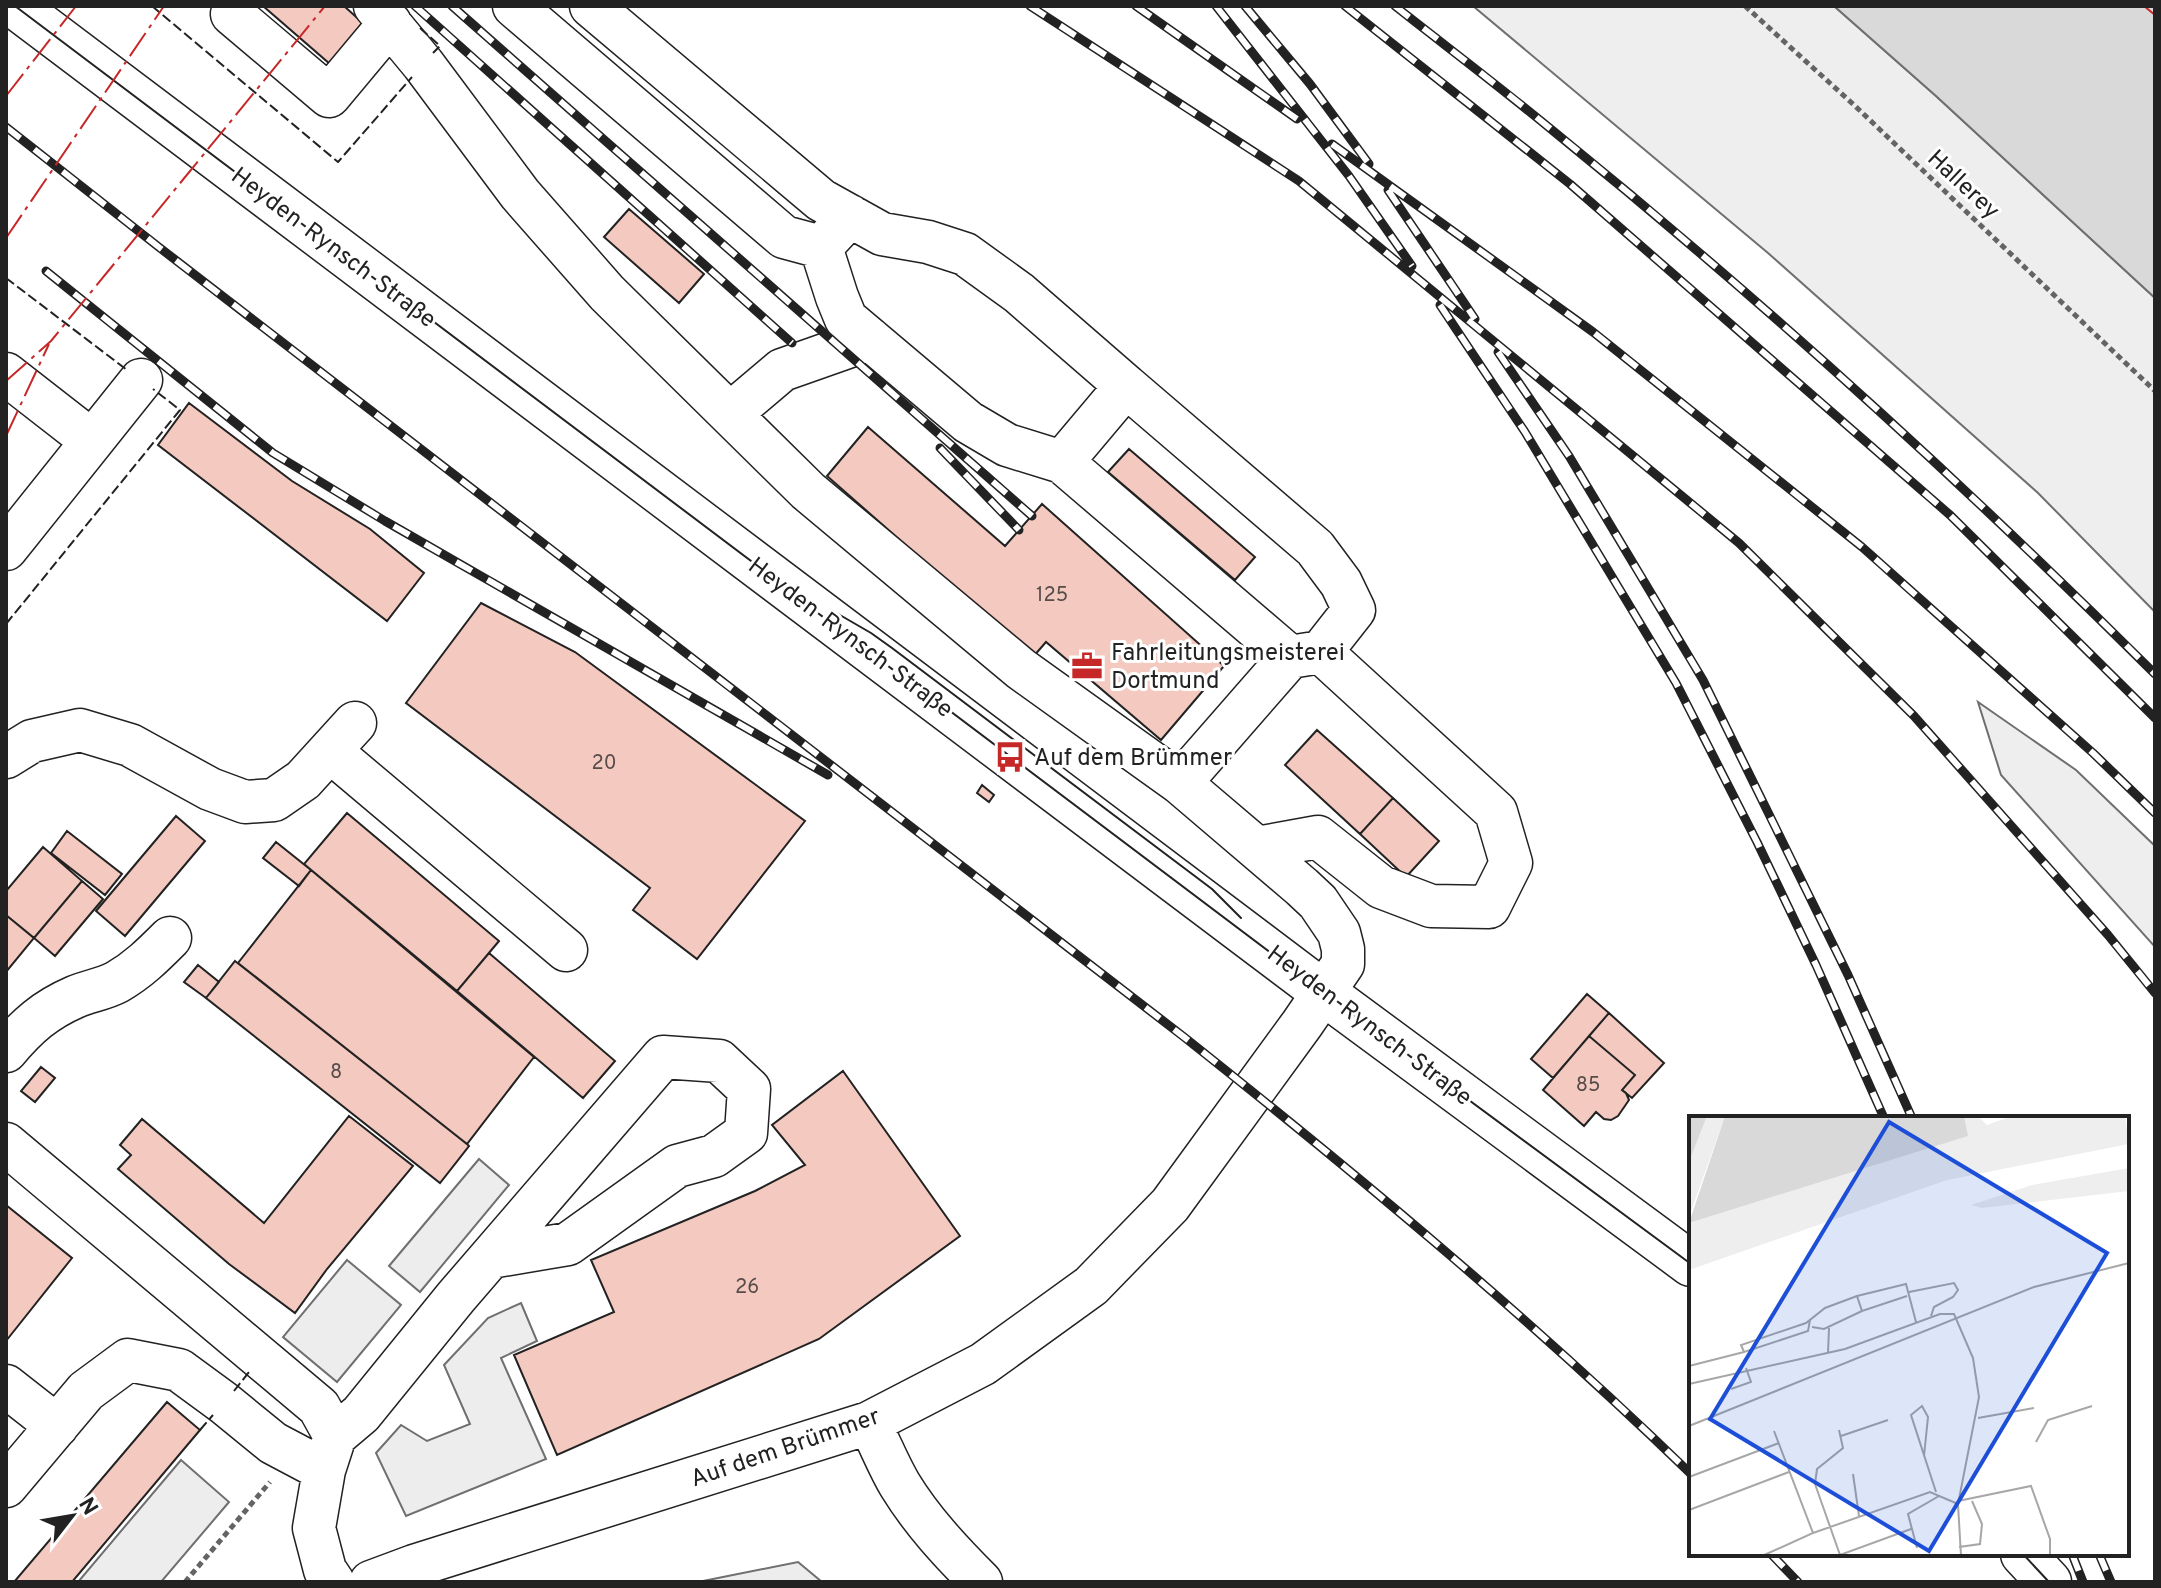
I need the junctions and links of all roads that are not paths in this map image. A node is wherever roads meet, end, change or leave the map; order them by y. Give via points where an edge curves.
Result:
1 (15, 6) edge
2 (514, 6) edge
3 (591, 6) edge
4 (232, 14) dead end
5 (382, 14) edge
6 (850, 216) junction
7 (821, 247) junction
8 (870, 339) junction
9 (6, 374) edge
10 (141, 380) dead end
11 (1126, 386) junction
12 (730, 414) junction
13 (92, 441) junction
14 (1062, 462) junction
15 (6, 549) edge
16 (1306, 654) junction
17 (6, 757) edge
18 (1180, 783) junction
19 (1257, 848) junction
20 (170, 938) dead end
21 (566, 950) dead end
22 (1324, 993) junction
23 (6, 1051) edge
24 (6, 1144) edge
25 (491, 1257) junction
26 (1689, 1263) edge
27 (6, 1386) edge
28 (869, 1423) junction
29 (57, 1426) junction
30 (317, 1453) junction
31 (6, 1486) edge
32 (2025, 1556) edge
33 (333, 1582) edge
34 (371, 1582) edge
35 (981, 1582) edge
36 (2049, 1582) edge

1 - 22 main road, Heyden-Rynsch-Straße
2 - 7 street via 784,237
3 - 6 street via 821,200
4 - 5 street via 329,96
5 - 12 street, Auf dem Brümmer via 520,194 607,293
6 - 7 street
6 - 11 street via 882,234 965,254 1019,293
7 - 8 street via 846,319
8 - 12 street via 782,370
8 - 14 street via 968,422 1007,445
9 - 13 street
10 - 13 street
11 - 14 street
11 - 16 street via 1315,548 1341,583 1354,610
12 - 18 street, Auf dem Brümmer via 808,491 1021,669
13 - 15 street
14 - 16 street
16 - 18 street
16 - 19 street via 1496,812 1511,863 1489,907 1431,906 1381,887 1318,837
17 - 21 street via 32,741 80,730 130,745 245,802 274,800 303,780 342,737
18 - 19 street, Auf dem Brümmer
19 - 22 street, Auf dem Brümmer via 1318,902 1339,933 1343,964
20 - 23 street via 140,968 113,985 44,1012
22 - 26 main road, Heyden-Rynsch-Straße
22 - 28 street, Auf dem Brümmer via 1170,1205 1091,1286 983,1364
24 - 30 street via 319,1407
25 - 25 street via 663,1057 719,1061 749,1089 746,1133 714,1156 677,1166 568,1244
25 - 30 street via 361,1414
27 - 29 street
28 - 34 street, Auf dem Brümmer
28 - 35 street via 922,1517
29 - 30 street via 86,1391 128,1360 179,1370 273,1443
29 - 31 street
30 - 33 street via 314,1528
32 - 36 main road

